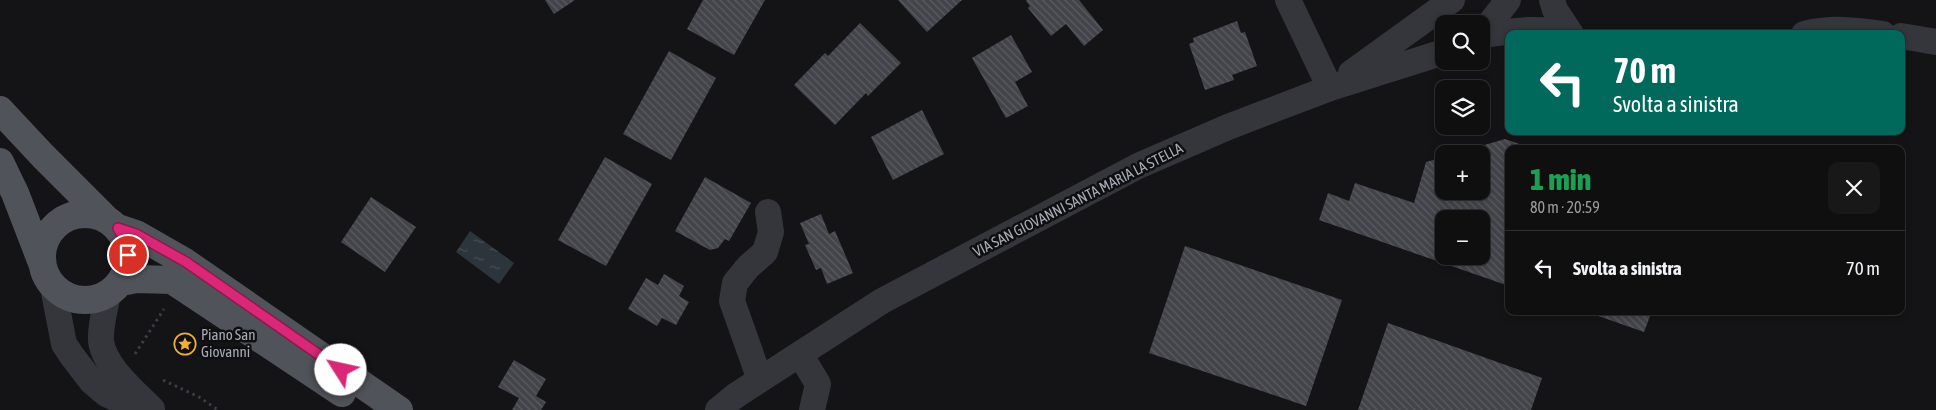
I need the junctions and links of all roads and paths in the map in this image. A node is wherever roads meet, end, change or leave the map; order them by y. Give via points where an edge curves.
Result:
1 (1288, 0) edge
2 (1452, 0) edge
3 (1508, 0) edge
4 (1552, 0) edge
5 (1490, 23) edge
6 (1568, 30) edge
7 (1818, 30) edge
8 (1855, 30) edge
9 (1505, 32) edge
10 (1490, 34) edge
11 (1905, 37) edge
12 (1936, 42) edge
13 (1435, 55) edge
14 (1330, 88) junction
15 (0, 110) edge
16 (0, 162) edge
17 (768, 212) dead end
18 (112, 223) junction
19 (47, 275) junction
20 (114, 288) junction
21 (167, 304) dead end
22 (800, 354) junction
23 (133, 357) dead end
24 (155, 377) dead end
25 (760, 380) junction
26 (818, 384) junction
27 (727, 403) edge
28 (141, 410) edge
29 (153, 410) edge
30 (218, 410) edge
31 (366, 410) edge
32 (399, 410) edge
33 (708, 410) edge
34 (807, 410) edge
35 (812, 410) edge

1 - 14 street
2 - 14 street
3 - 5 street
4 - 6 street
7 - 8 street
9 - 10 street
11 - 12 street
13 - 14 street, VIA SAN GIOVANNI SANTA MARIA LA STELLA
14 - 22 street, VIA SAN GIOVANNI SANTA MARIA LA STELLA via 1138,166 882,301
15 - 18 main road via 42,156
16 - 19 main road
17 - 25 street via 771,232 765,252 735,283 732,301
18 - 19 main road via 90,214 74,214 60,221 42,247
18 - 20 main road via 125,241 128,255 127,269
18 - 32 main road via 186,262
19 - 20 main road via 65,296 79,300 94,300
19 - 28 street via 64,344 72,356 106,394
20 - 29 street via 101,341 112,366
20 - 31 main road via 137,279 172,280
21 - 23 path
22 - 25 street, VIA SAN GIOVANNI SANTA MARIA LA STELLA
22 - 26 street
24 - 30 path via 199,397
25 - 27 street, VIA SAN GIOVANNI SANTA MARIA LA STELLA
26 - 34 street
26 - 35 street
27 - 33 street, VIA SAN GIOVANNI SANTA MARIA LA STELLA

